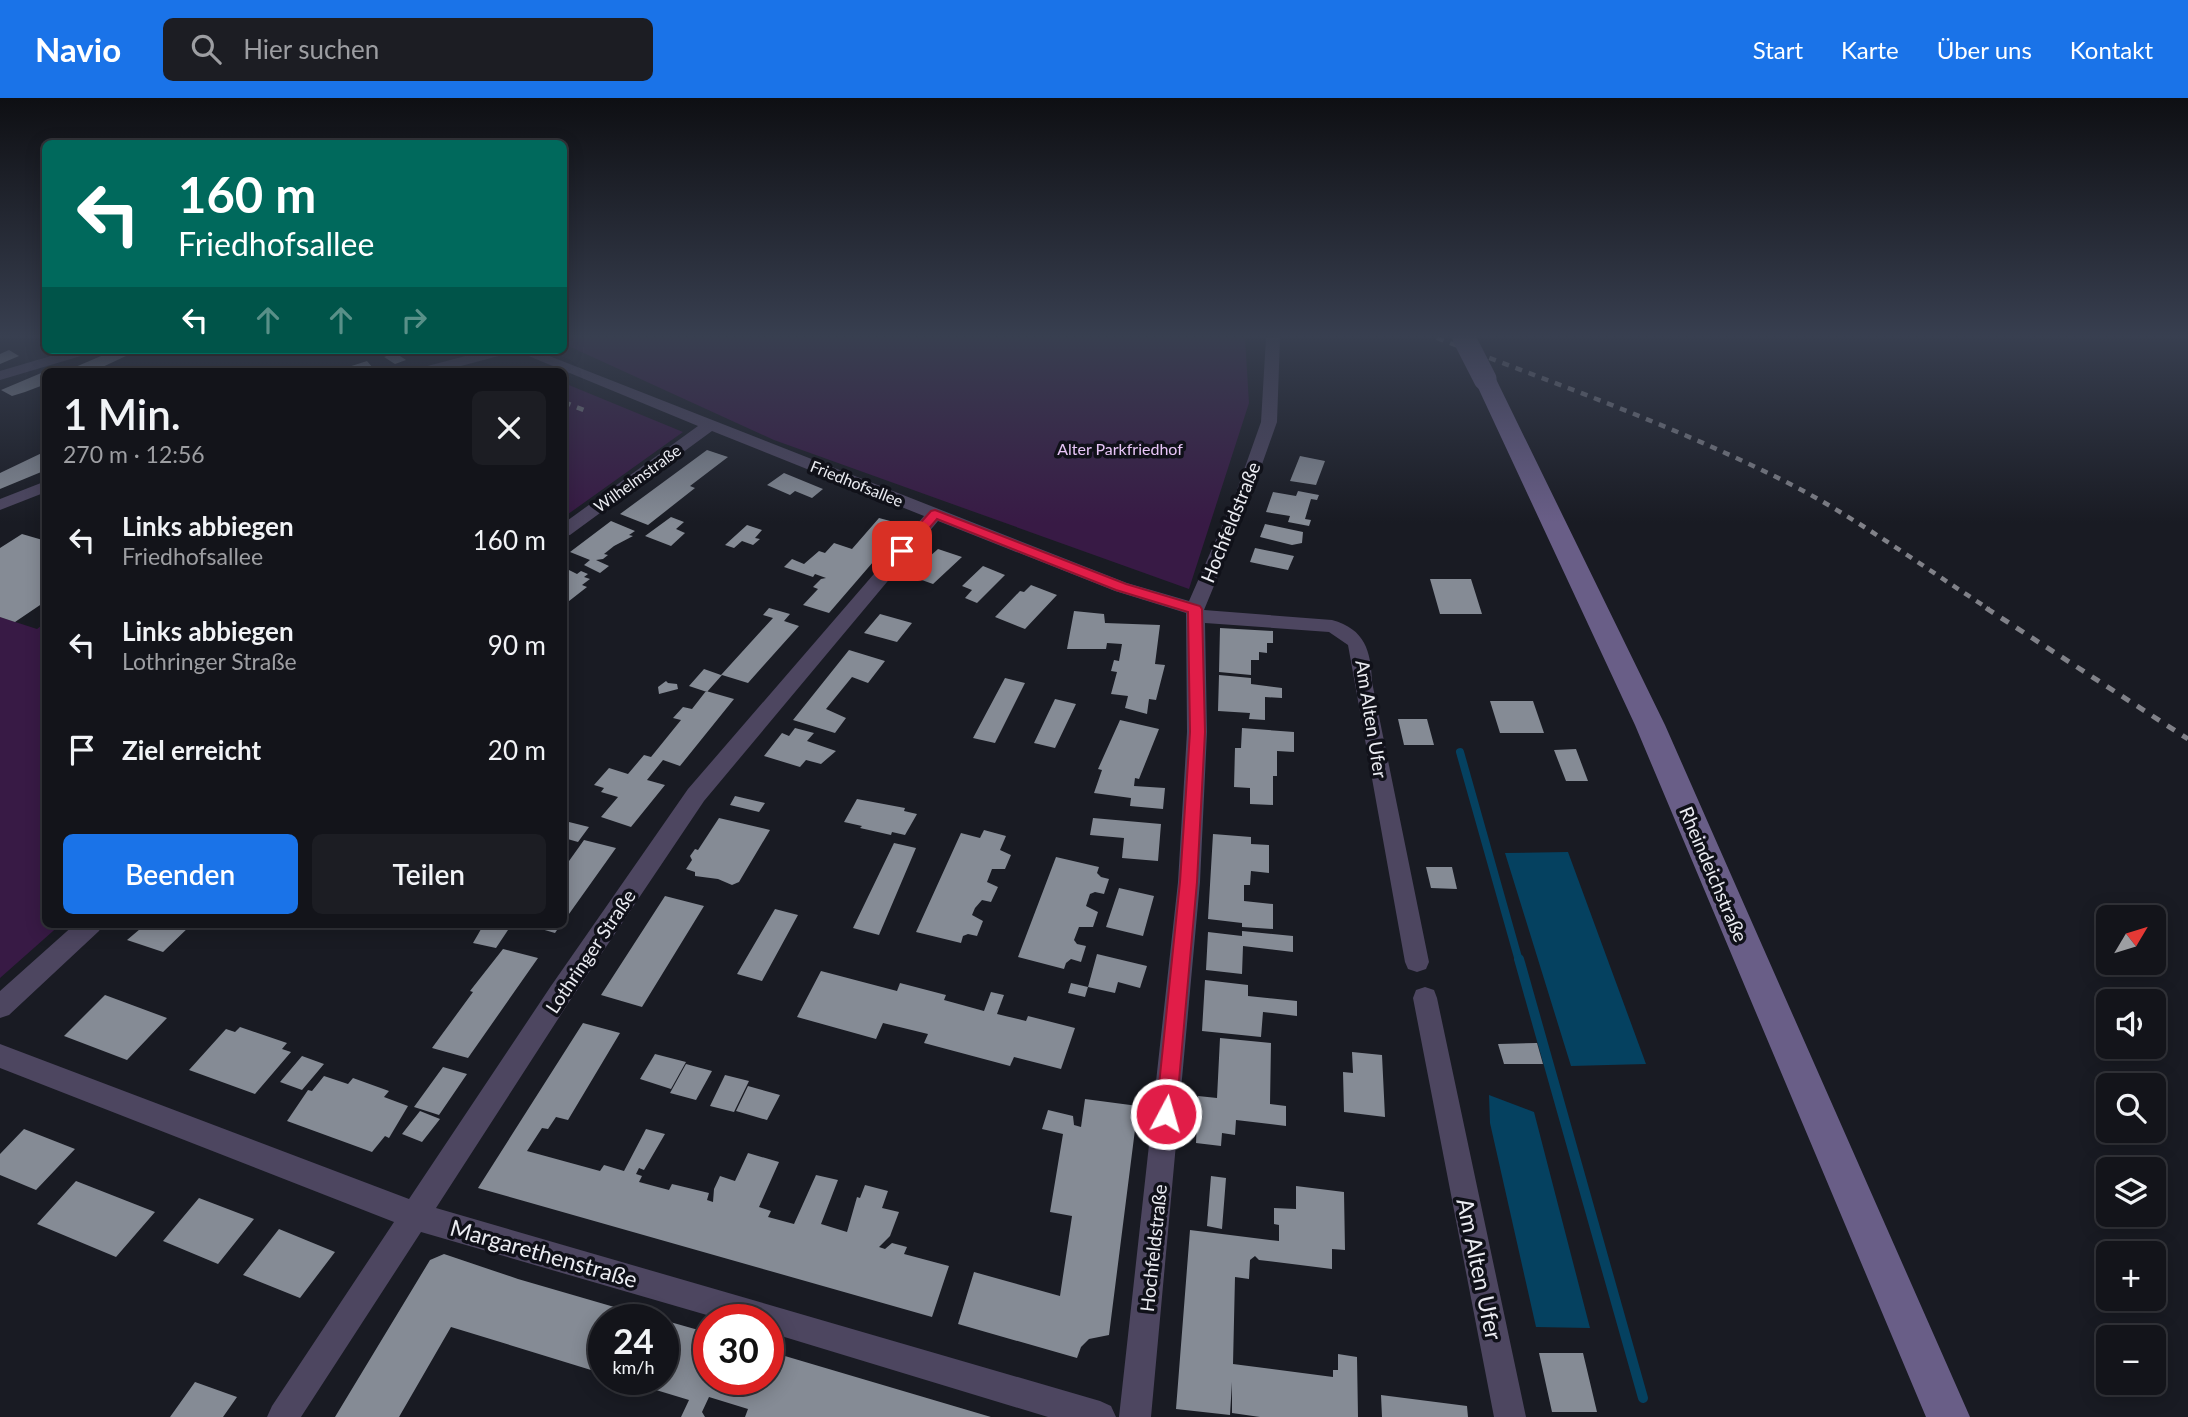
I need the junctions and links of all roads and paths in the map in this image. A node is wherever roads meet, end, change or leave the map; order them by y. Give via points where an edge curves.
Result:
1 (648, 400) edge
2 (1270, 400) edge
3 (1495, 400) edge
4 (711, 424) junction
5 (42, 488) edge
6 (0, 505) edge
7 (935, 514) junction
8 (567, 529) edge
9 (1195, 613) junction
10 (87, 928) edge
11 (1417, 962) dead end
12 (1424, 998) dead end
13 (0, 1007) edge
14 (0, 1056) edge
15 (416, 1216) junction
16 (283, 1417) edge
17 (1100, 1417) edge
18 (1135, 1417) edge
19 (1510, 1417) edge
20 (1948, 1417) edge

1 - 4 street, Friedhofsallee
2 - 9 street, Hochfeldstraße via 1269,422
3 - 20 main road, Rheindeichstraße, bridge via 1650,725
4 - 7 street, Friedhofsallee
4 - 8 street, Wilhelmstraße
5 - 6 street
7 - 9 street, Friedhofsallee
7 - 15 street, Lothringer Straße via 696,795
9 - 11 street, Am Alten Ufer via 1332,626 1348,633 1360,648
9 - 18 street, Hochfeldstraße via 1197,732 1189,882
10 - 13 street
12 - 19 street, Am Alten Ufer
14 - 15 street, Margarethenstraße
15 - 16 street, Lothringer Straße
15 - 17 street, Margarethenstraße

